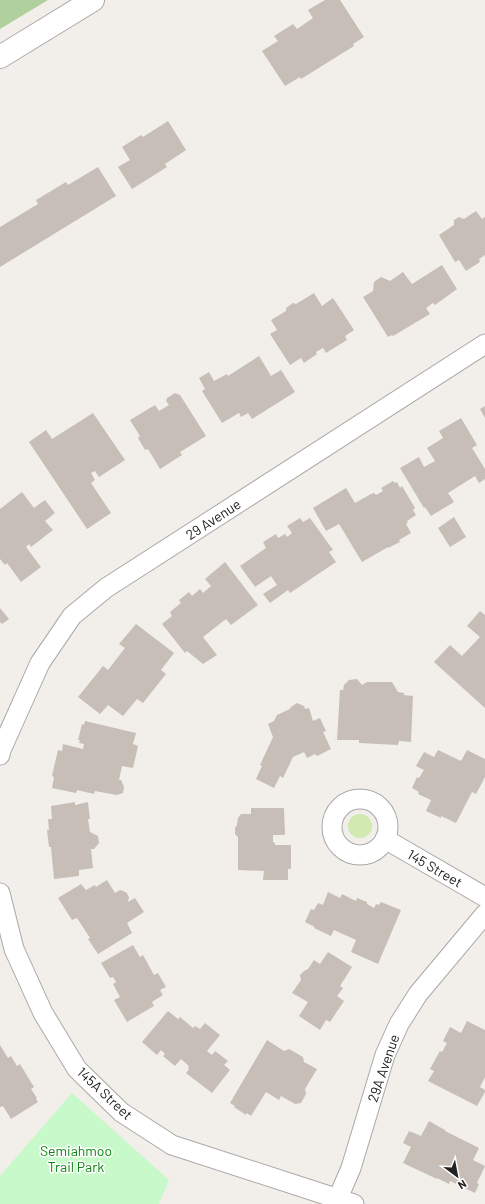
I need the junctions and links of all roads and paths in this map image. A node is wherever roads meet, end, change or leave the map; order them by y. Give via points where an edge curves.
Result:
1 (93, 0) edge
2 (0, 57) edge
3 (485, 344) edge
4 (0, 751) edge
5 (385, 839) dead end
6 (0, 893) edge
7 (485, 897) edge
8 (485, 914) edge
9 (346, 1201) edge

1 - 2 street
3 - 4 street, 29 Avenue via 106,588 72,616 40,663
5 - 7 street, 145 Street
6 - 9 street, 145A Street via 14,949 43,1013 77,1069 121,1112 172,1145
8 - 9 street, 29A Avenue via 418,994 399,1024 385,1055 351,1168

